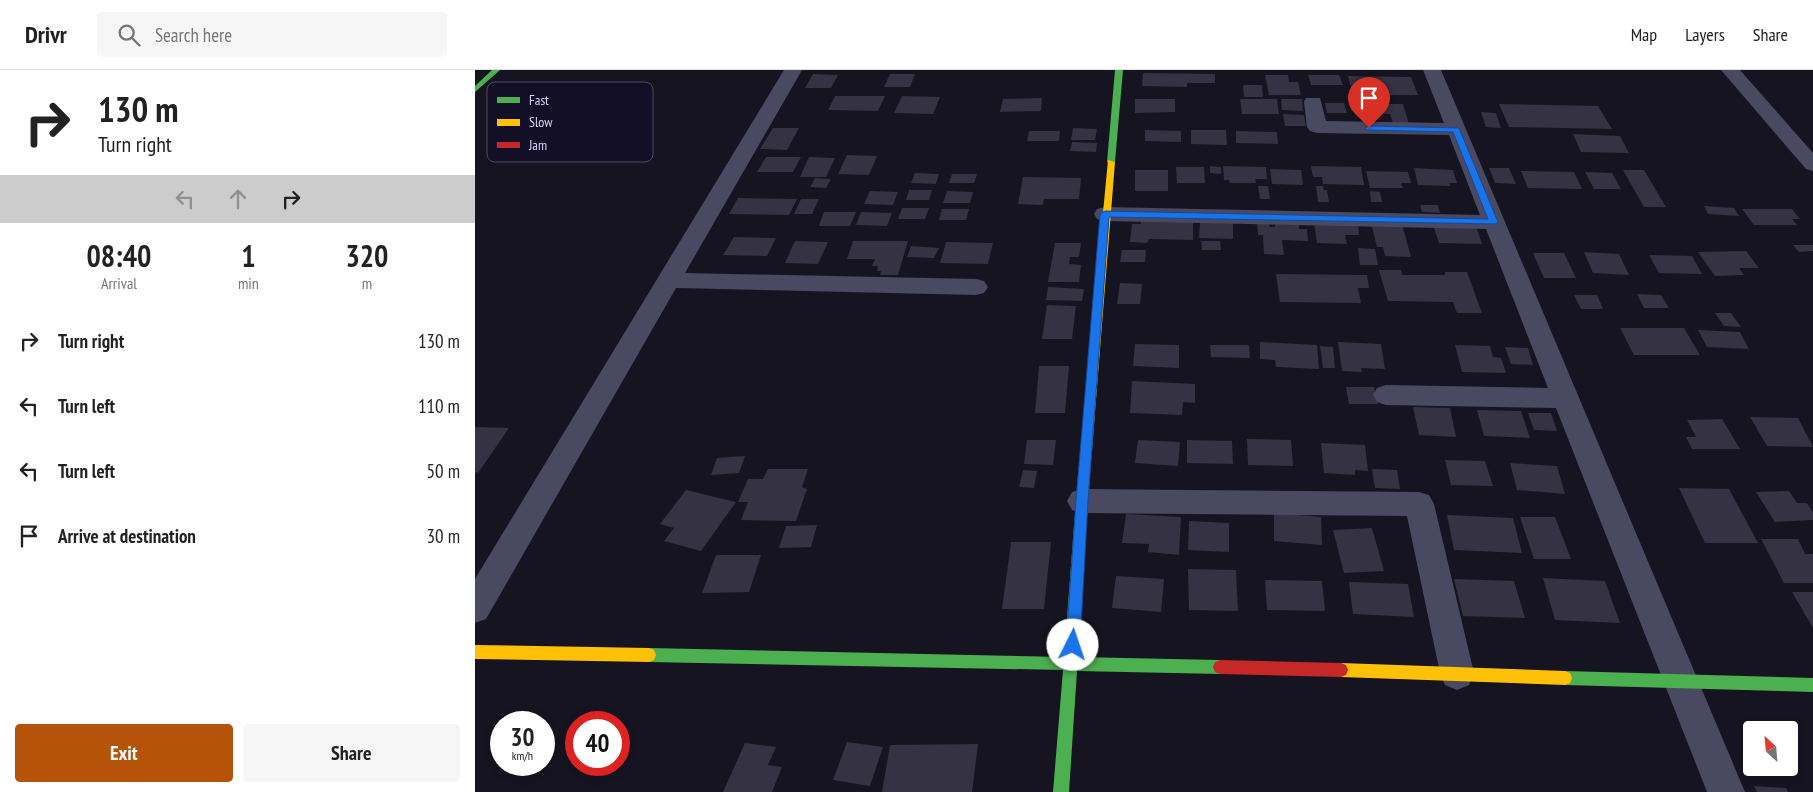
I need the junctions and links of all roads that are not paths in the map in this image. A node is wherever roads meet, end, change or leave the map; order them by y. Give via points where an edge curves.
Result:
1 (496, 70) edge
2 (793, 70) edge
3 (1119, 70) edge
4 (1432, 70) edge
5 (1730, 70) edge
6 (475, 90) edge
7 (1313, 102) dead end
8 (1456, 129) junction
9 (1813, 165) edge
10 (1105, 214) junction
11 (1494, 222) junction
12 (669, 280) junction
13 (976, 287) dead end
14 (1386, 395) dead end
15 (1565, 398) junction
16 (1082, 501) junction
17 (475, 608) edge
18 (475, 652) edge
19 (1072, 663) junction
20 (1457, 673) junction
21 (1682, 683) junction
22 (1813, 685) edge
23 (1061, 792) edge
24 (1725, 792) edge

1 - 6 street
2 - 12 street
3 - 10 street
4 - 8 street
5 - 9 street
7 - 8 street via 1317,127
8 - 11 street
10 - 11 street
10 - 16 street
11 - 15 street
12 - 13 street
12 - 17 street
14 - 15 street
15 - 21 street
16 - 19 street
16 - 20 street via 1419,504
18 - 19 street
19 - 20 street
19 - 23 street
20 - 21 street
21 - 22 street
21 - 24 street

